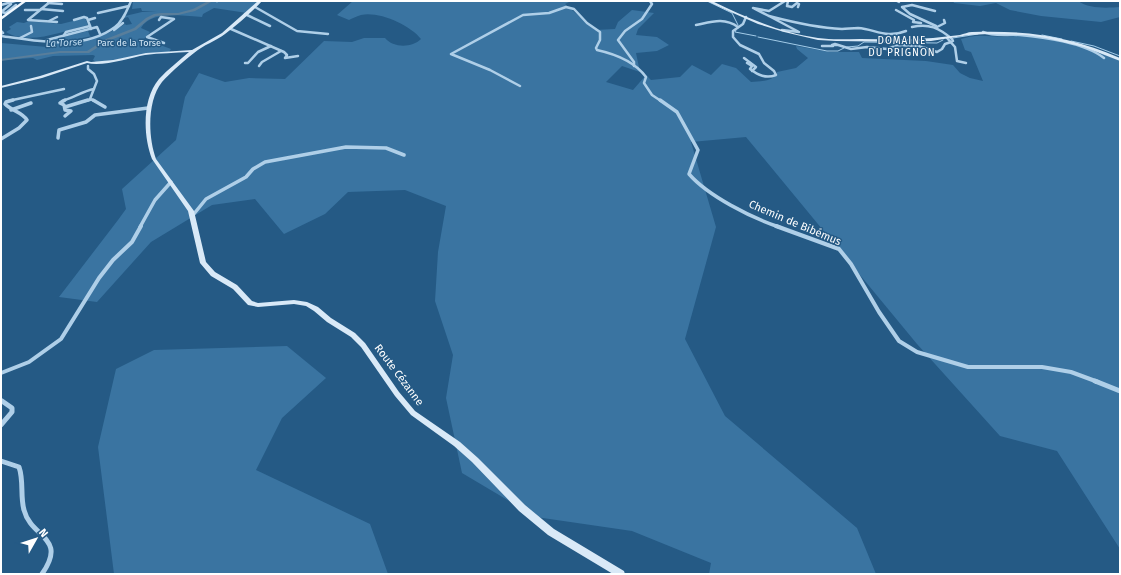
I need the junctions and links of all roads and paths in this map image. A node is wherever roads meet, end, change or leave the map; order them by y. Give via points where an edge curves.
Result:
1 (15, 1) edge
2 (24, 1) edge
3 (131, 1) edge
4 (260, 1) edge
5 (650, 1) edge
6 (709, 1) edge
7 (784, 1) edge
8 (788, 1) edge
9 (50, 2) edge
10 (11, 4) dead end
11 (62, 4) dead end
12 (1, 5) edge
13 (16, 5) dead end
14 (129, 6) junction
15 (798, 7) dead end
16 (253, 8) junction
17 (2, 10) edge
18 (25, 10) dead end
19 (40, 10) junction
20 (896, 10) dead end
21 (935, 11) dead end
22 (63, 12) dead end
23 (98, 13) dead end
24 (246, 14) junction
25 (57, 16) dead end
26 (769, 16) junction
27 (95, 18) dead end
28 (1, 19) edge
29 (746, 19) junction
30 (74, 20) dead end
31 (88, 20) junction
32 (159, 20) dead end
33 (944, 20) dead end
34 (49, 22) junction
35 (57, 22) dead end
36 (123, 23) dead end
37 (696, 25) dead end
38 (30, 26) dead end
39 (270, 26) dead end
40 (936, 26) junction
41 (90, 27) junction
42 (738, 27) junction
43 (912, 27) dead end
44 (230, 28) junction
45 (782, 30) junction
46 (906, 31) dead end
47 (1, 33) edge
48 (101, 34) junction
49 (328, 34) dead end
50 (1019, 35) junction
51 (19, 38) junction
52 (950, 39) junction
53 (46, 40) junction
54 (164, 43) dead end
55 (271, 46) junction
56 (822, 46) dead end
57 (191, 51) junction
58 (281, 51) junction
59 (298, 56) dead end
60 (744, 58) dead end
61 (1104, 58) dead end
62 (1120, 60) edge
63 (245, 63) dead end
64 (747, 63) dead end
65 (966, 63) dead end
66 (87, 65) junction
67 (259, 66) dead end
68 (634, 66) junction
69 (752, 71) junction
70 (1, 86) edge
71 (520, 86) dead end
72 (64, 89) dead end
73 (94, 89) junction
74 (90, 100) junction
75 (31, 103) dead end
76 (65, 107) junction
77 (105, 107) dead end
78 (148, 108) junction
79 (11, 110) junction
80 (65, 116) dead end
81 (58, 138) dead end
82 (1, 139) edge
83 (404, 156) dead end
84 (171, 182) junction
85 (193, 215) junction
86 (1, 373) edge
87 (1120, 391) edge
88 (1, 401) edge
89 (1, 425) edge
90 (1, 461) edge
91 (42, 574) edge
92 (621, 574) edge

1 - 12 street
2 - 28 main road
3 - 14 street
4 - 16 street
5 - 68 street, Chemin de Bibémus via 652,4 641,20 618,40 634,62
6 - 29 street
7 - 26 street via 769,11 753,8
8 - 15 street via 787,6 792,7 797,3
9 - 11 street
9 - 19 street
10 - 17 street
13 - 17 street via 6,12
14 - 23 street
14 - 48 street via 120,22
16 - 24 street
16 - 49 street via 297,31
18 - 19 street
19 - 22 street
19 - 34 street via 28,20
20 - 40 street via 914,20 914,23 929,23
21 - 40 street via 912,5 902,7 909,14 932,22
24 - 39 street
24 - 44 street
25 - 34 street
26 - 45 street via 799,32
26 - 46 street via 791,22 842,29 859,28 881,34
27 - 31 street
29 - 42 street
29 - 45 street
30 - 31 street via 84,17
31 - 41 street
32 - 54 street via 161,17 174,19 147,37
33 - 40 street via 945,23
34 - 35 street
36 - 48 street
37 - 42 street via 726,21 733,22
38 - 51 street via 32,32
40 - 43 street via 927,24
40 - 52 street
41 - 48 street via 97,27
41 - 53 street
42 - 69 street via 732,34 737,42 758,54 776,74 770,78
44 - 55 street
44 - 57 street via 221,36
45 - 52 street via 822,39
47 - 51 street
48 - 53 street via 73,41
50 - 52 street via 983,32
50 - 61 street via 1096,52
50 - 62 street via 1056,38 1100,51
51 - 53 street
52 - 56 street via 937,52 919,46 898,45 887,49 851,49 835,44
52 - 65 street via 955,47 957,61
55 - 58 street
55 - 63 street via 258,52
57 - 66 street via 146,54
57 - 78 street via 158,83
58 - 59 street via 286,54 285,58
58 - 67 street
60 - 69 street via 756,67
64 - 69 street via 752,65
66 - 70 street
66 - 73 street via 97,80
68 - 71 street via 625,59 597,50 600,32 567,6 547,13 523,15 451,54
68 - 87 street, Chemin de Bibémus via 645,74 644,83 652,94 677,112 689,132 698,152 689,174 698,184 761,221 839,249 852,264 879,312 899,340 917,352 968,367 1042,367 1078,374
72 - 79 street via 6,102
73 - 74 street
73 - 76 street via 60,102
74 - 76 street
74 - 77 street
75 - 79 street
76 - 80 street via 65,110 71,112
78 - 81 street via 95,115 86,122 59,130
78 - 84 street, Route Cézanne via 150,150
79 - 82 street via 24,115 27,120
83 - 85 street via 386,148 346,147 265,162 246,177 206,199
84 - 85 street, Route Cézanne
84 - 86 street via 155,200 132,242 99,278 61,339 29,362
85 - 92 street, Route Cézanne via 203,263 213,274 235,288 250,304 301,303 312,306 353,335 363,344 413,413 457,444 522,508 551,532
88 - 89 street via 12,408 12,412
90 - 91 street via 18,467 22,474 21,498 27,519 50,544 52,551

